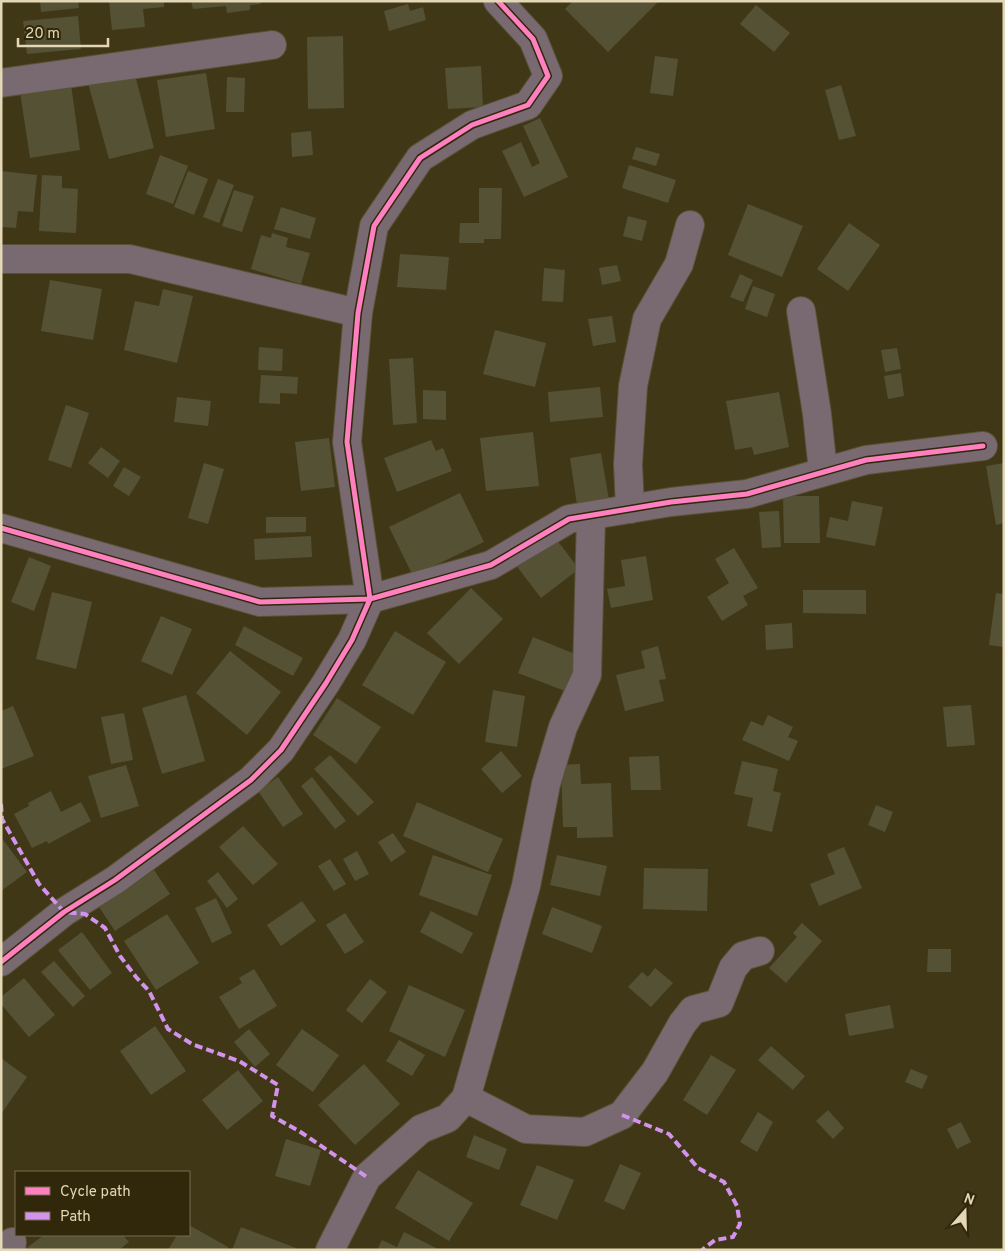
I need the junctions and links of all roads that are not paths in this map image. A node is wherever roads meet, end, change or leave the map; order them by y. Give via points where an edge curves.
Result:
1 (498, 1) edge
2 (272, 45) dead end
3 (1, 83) edge
4 (690, 224) dead end
5 (1, 259) edge
6 (801, 311) dead end
7 (358, 313) junction
8 (984, 446) dead end
9 (822, 471) junction
10 (630, 509) junction
11 (591, 516) junction
12 (1, 528) edge
13 (370, 599) junction
14 (760, 951) dead end
15 (1, 962) edge
16 (466, 1098) junction
17 (330, 1250) edge

1 - 7 street via 533,39 548,76 528,105 472,125 420,158 374,226
2 - 3 street
4 - 10 street via 679,264 647,318 633,386 628,464
5 - 7 street via 130,259
6 - 9 street via 816,405
7 - 13 street via 347,442
8 - 9 street via 866,460
9 - 10 street via 747,494
10 - 11 street
11 - 13 street via 569,520 491,565
11 - 16 street via 588,675 563,727 546,784 526,886
12 - 13 street via 260,602
13 - 15 street via 352,640 281,750 251,780 116,880 64,912
14 - 16 street via 743,956 733,968 719,1003 694,1010 682,1024 655,1072 622,1115 585,1132 526,1130
16 - 17 street via 448,1118 421,1129 367,1177

